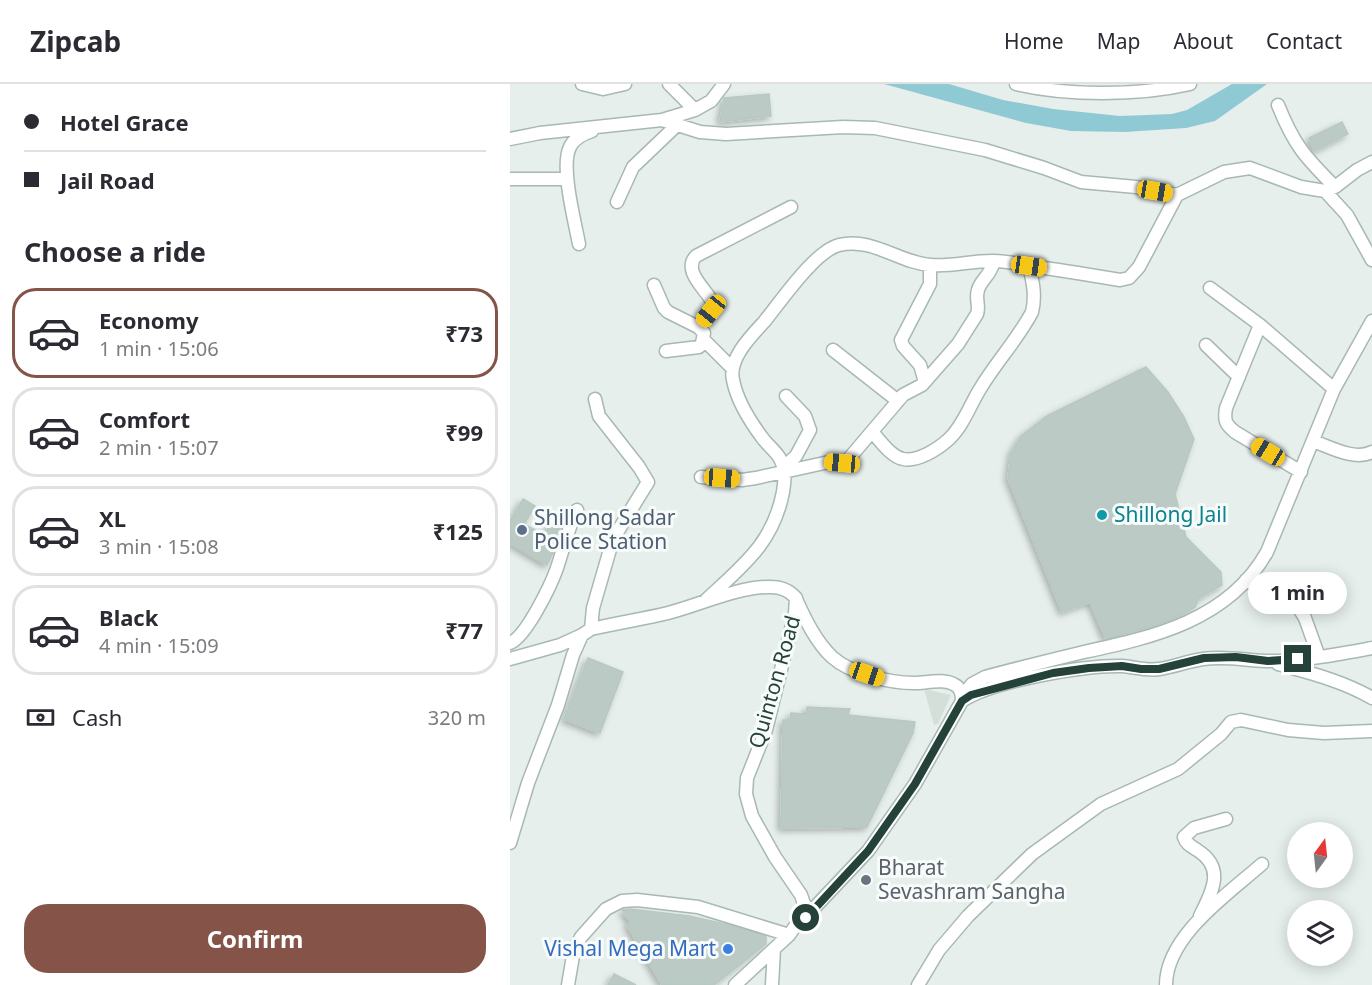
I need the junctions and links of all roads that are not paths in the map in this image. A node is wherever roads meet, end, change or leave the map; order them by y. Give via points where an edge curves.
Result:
1 (582, 84) edge
2 (625, 84) edge
3 (669, 84) edge
4 (724, 84) edge
5 (1016, 84) edge
6 (1190, 84) edge
7 (1278, 105) dead end
8 (695, 110) junction
9 (662, 120) junction
10 (677, 125) junction
11 (605, 126) junction
12 (510, 139) edge
13 (1372, 162) edge
14 (510, 179) edge
15 (567, 180) junction
16 (1330, 189) junction
17 (1177, 195) junction
18 (617, 202) dead end
19 (791, 207) dead end
20 (579, 244) dead end
21 (1372, 260) edge
22 (994, 261) junction
23 (930, 265) junction
24 (1029, 266) junction
25 (654, 285) dead end
26 (1210, 288) dead end
27 (1372, 321) edge
28 (1260, 325) junction
29 (701, 333) junction
30 (1206, 345) dead end
31 (833, 350) dead end
32 (666, 351) dead end
33 (732, 368) junction
34 (1239, 377) junction
35 (925, 382) junction
36 (1334, 389) junction
37 (786, 396) dead end
38 (595, 399) dead end
39 (898, 401) junction
40 (872, 432) junction
41 (1313, 441) junction
42 (1372, 452) edge
43 (784, 470) junction
44 (1301, 472) junction
45 (701, 477) dead end
46 (577, 510) dead end
47 (1246, 580) junction
48 (796, 598) junction
49 (702, 603) junction
50 (586, 632) junction
51 (510, 643) edge
52 (1372, 648) edge
53 (1319, 657) junction
54 (510, 659) edge
55 (1268, 661) junction
56 (1372, 698) edge
57 (962, 699) junction
58 (1372, 731) edge
59 (1226, 819) dead end
60 (510, 843) edge
61 (1262, 864) dead end
62 (1197, 922) junction
63 (790, 934) junction
64 (774, 949) junction
65 (568, 985) edge
66 (735, 985) edge
67 (772, 985) edge
68 (918, 985) edge
69 (1166, 985) edge

1 - 2 street via 603,89
3 - 8 street
4 - 8 street via 711,101
5 - 6 street via 1053,91 1097,92
7 - 16 street via 1290,135
8 - 9 street
9 - 10 street
9 - 11 street
10 - 17 street via 726,134 843,127 875,129 985,150 1081,182
10 - 18 street via 633,167
11 - 12 street
11 - 15 street via 574,141 567,156
13 - 16 street
14 - 15 street
15 - 20 street
16 - 17 street via 1301,187 1250,168 1224,172
16 - 21 street
17 - 24 street via 1139,267 1129,278 1120,280
19 - 29 street via 692,260 692,272 713,303
22 - 23 street
22 - 24 street
22 - 35 street via 977,291 977,314 958,344
23 - 33 street via 866,244 839,245 820,255 756,331
23 - 35 street via 930,284 901,340 920,365
24 - 40 street via 1034,284 1032,312 949,439 925,455 903,459
25 - 29 street via 664,308
26 - 28 street
27 - 36 street
28 - 34 street
28 - 36 street
29 - 32 street via 699,347
29 - 33 street
30 - 34 street
31 - 39 street
33 - 43 street via 732,379 746,413 779,457
34 - 44 street via 1226,408 1227,426
35 - 39 street
36 - 41 street
37 - 43 street via 805,416 810,430
38 - 50 street via 599,416 648,482 613,539
39 - 40 street
40 - 43 street via 846,462
41 - 42 street via 1349,454
41 - 44 street
43 - 45 street via 742,480
43 - 49 street via 780,504 765,541
44 - 47 street via 1267,552
46 - 51 street via 553,577 522,633
47 - 53 street via 1278,599 1294,600
47 - 57 street via 1217,607 1176,628 985,677 972,684
48 - 49 street, Quinton Road via 781,588 769,586
48 - 57 street via 820,644 833,658 852,669 898,683 953,684
48 - 63 street, Quinton Road via 777,688 747,778 746,794 752,816 804,904 803,915
49 - 50 street, Quinton Road
50 - 54 street, Quinton Road via 560,645
50 - 60 street via 569,666
52 - 53 street
53 - 55 street
55 - 56 street via 1329,678
55 - 57 street via 1204,658 1159,669 1122,666 1077,670
57 - 63 street via 915,784 868,851
58 - 68 street via 1324,734 1240,720 1231,722 1178,769 1101,804 1032,854 968,916 939,950
59 - 62 street via 1194,828 1184,837 1186,843 1206,857 1215,876
61 - 62 street
62 - 69 street via 1176,946
63 - 64 street, Quinton Road
63 - 65 street via 698,907 622,901 606,909 581,937 574,950
64 - 66 street, Quinton Road
64 - 67 street

